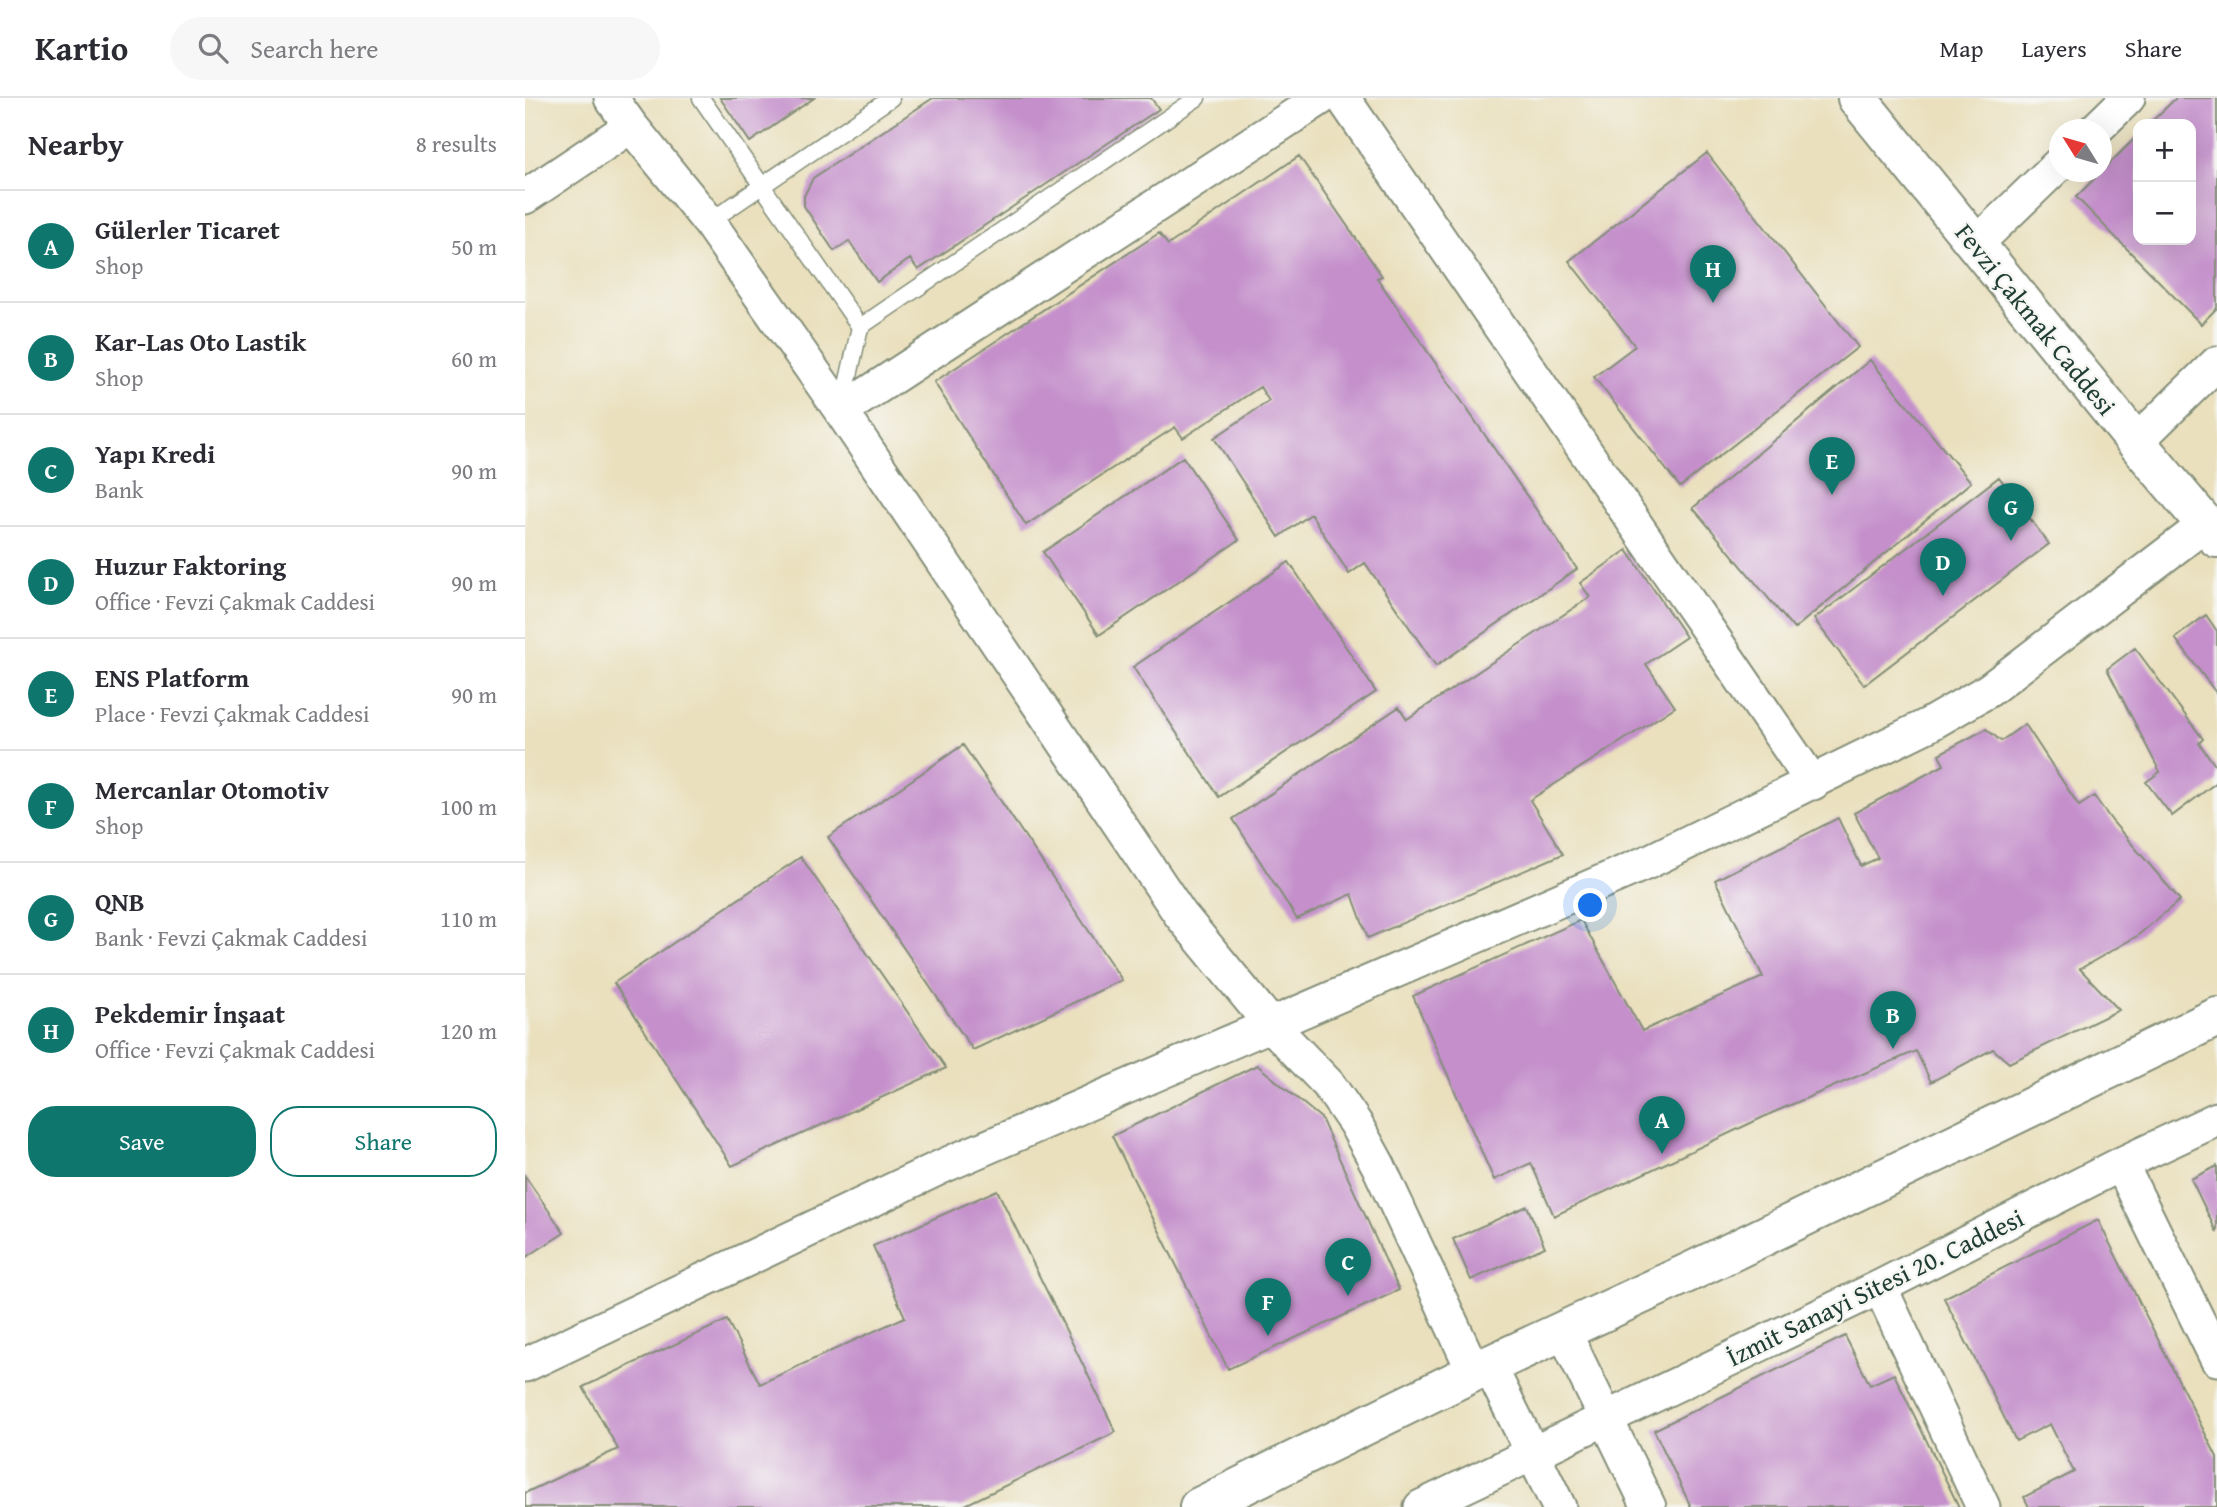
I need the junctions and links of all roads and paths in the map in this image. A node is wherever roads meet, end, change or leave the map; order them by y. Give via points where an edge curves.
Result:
1 (611, 98) edge
2 (701, 98) edge
3 (891, 98) edge
4 (1197, 98) edge
5 (1321, 98) edge
6 (1343, 98) edge
7 (1857, 98) edge
8 (2128, 98) edge
9 (2106, 119) edge
10 (631, 126) junction
11 (2049, 174) edge
12 (763, 186) junction
13 (525, 197) edge
14 (709, 222) junction
15 (1975, 245) junction
16 (860, 327) junction
17 (2217, 363) edge
18 (841, 411) junction
19 (2136, 442) junction
20 (2211, 531) edge
21 (1813, 783) junction
22 (2217, 1017) edge
23 (1272, 1026) junction
24 (2217, 1119) edge
25 (2121, 1164) junction
26 (1880, 1287) junction
27 (1564, 1332) junction
28 (2217, 1359) edge
29 (525, 1365) edge
30 (1481, 1368) junction
31 (1608, 1419) junction
32 (1532, 1452) junction
33 (1199, 1507) edge
34 (1421, 1507) edge
35 (1559, 1507) edge
36 (1650, 1507) edge
37 (1983, 1507) edge

1 - 10 street
2 - 12 lane
3 - 12 lane
4 - 16 lane
5 - 18 street
6 - 21 street
7 - 15 street, Fevzi Çakmak Caddesi
8 - 9 street
10 - 13 street
10 - 14 street
11 - 15 street
12 - 14 lane
12 - 16 lane
14 - 18 street
15 - 19 street, Fevzi Çakmak Caddesi
16 - 18 lane
17 - 19 street
18 - 23 street via 1180,914
19 - 20 street, Fevzi Çakmak Caddesi
20 - 21 street via 1989,690
21 - 23 street via 1648,862
22 - 27 street
23 - 29 street via 943,1166
23 - 30 street via 1328,1084 1355,1124
24 - 25 street, İzmit Sanayi Sitesi 20. Caddesi
25 - 26 street, İzmit Sanayi Sitesi 20. Caddesi
25 - 28 street
26 - 31 street, İzmit Sanayi Sitesi 20. Caddesi
26 - 37 street
27 - 30 street
27 - 31 street
30 - 32 street
30 - 33 street
31 - 32 street, İzmit Sanayi Sitesi 20. Caddesi
31 - 36 street
32 - 34 street, İzmit Sanayi Sitesi 20. Caddesi
32 - 35 street

